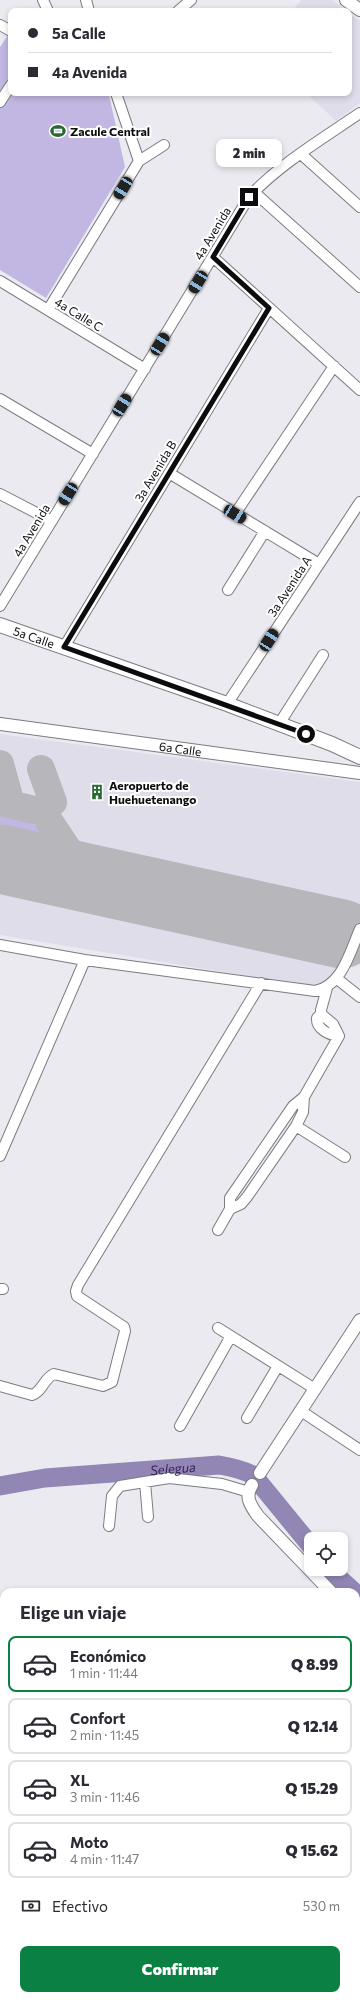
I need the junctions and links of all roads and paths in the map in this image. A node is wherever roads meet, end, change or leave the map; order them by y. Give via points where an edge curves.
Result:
1 (191, 0) edge
2 (346, 0) edge
3 (182, 8) edge
4 (360, 10) edge
5 (8, 90) edge
6 (117, 96) edge
7 (0, 102) edge
8 (360, 113) edge
9 (164, 145) dead end
10 (301, 154) junction
11 (139, 161) junction
12 (254, 192) junction
13 (360, 206) edge
14 (213, 257) junction
15 (0, 281) edge
16 (360, 287) edge
17 (269, 308) junction
18 (48, 310) junction
19 (334, 366) junction
20 (145, 369) junction
21 (360, 390) edge
22 (0, 399) edge
23 (93, 454) junction
24 (169, 473) junction
25 (0, 494) edge
26 (360, 502) edge
27 (235, 514) junction
28 (52, 522) junction
29 (265, 531) junction
30 (319, 564) junction
31 (228, 590) dead end
32 (0, 606) edge
33 (0, 625) edge
34 (64, 647) junction
35 (323, 655) dead end
36 (227, 704) junction
37 (0, 724) edge
38 (279, 724) junction
39 (360, 757) edge
40 (360, 773) edge
41 (360, 929) edge
42 (0, 944) edge
43 (85, 960) junction
44 (336, 978) junction
45 (261, 983) junction
46 (325, 989) junction
47 (360, 997) edge
48 (304, 1096) junction
49 (296, 1126) junction
50 (0, 1156) edge
51 (345, 1157) dead end
52 (230, 1209) junction
53 (218, 1230) dead end
54 (360, 1320) edge
55 (218, 1328) dead end
56 (231, 1336) junction
57 (278, 1366) junction
58 (0, 1386) edge
59 (316, 1389) junction
60 (301, 1411) junction
61 (247, 1418) dead end
62 (180, 1426) dead end
63 (360, 1450) edge
64 (260, 1473) joint
65 (145, 1482) junction
66 (250, 1489) junction
67 (148, 1517) dead end
68 (109, 1526) dead end
69 (327, 1588) edge

1 - 3 street
2 - 4 street
5 - 7 street
6 - 11 street
8 - 10 street, 4a Avenida
9 - 11 street
10 - 12 street, 4a Avenida
10 - 13 street
11 - 18 street
12 - 14 street, 4a Avenida
12 - 16 street
14 - 17 street
14 - 20 street, 4a Avenida
15 - 18 street, 4a Calle C
17 - 19 street
17 - 24 street, 3a Avenida B
18 - 20 street, 4a Calle C
19 - 21 street
19 - 27 street
20 - 23 street, 4a Avenida
22 - 23 street
23 - 28 street, 4a Avenida
24 - 27 street
24 - 34 street, 3a Avenida B
25 - 28 street
26 - 30 street, 3a Avenida A
27 - 29 street
28 - 32 street, 4a Avenida
29 - 30 street
29 - 31 street
30 - 36 street, 3a Avenida A
33 - 34 main road, 5a Calle
34 - 36 main road, 5a Calle
35 - 38 street
36 - 38 main road, 5a Calle
37 - 40 street, 6a Calle
38 - 39 main road, 5a Calle
41 - 44 street via 344,967
42 - 43 street
43 - 45 street
43 - 50 street
44 - 46 street
44 - 47 street
45 - 46 street via 315,991
45 - 58 street via 78,1286 77,1296 124,1327 112,1382 103,1386 54,1374 35,1395
46 - 48 street via 321,1014 333,1024 339,1036
48 - 49 street via 303,1112
48 - 52 street via 293,1106 230,1198
49 - 51 street
49 - 52 street via 247,1197 241,1204
52 - 53 street
54 - 59 street
55 - 56 street
56 - 57 street
56 - 62 street
57 - 59 street
57 - 61 street
59 - 60 street
60 - 63 street
60 - 64 street
64 - 66 street
65 - 66 street via 169,1478
65 - 67 street
65 - 68 street via 120,1486 115,1490
66 - 69 street via 250,1504 258,1516

